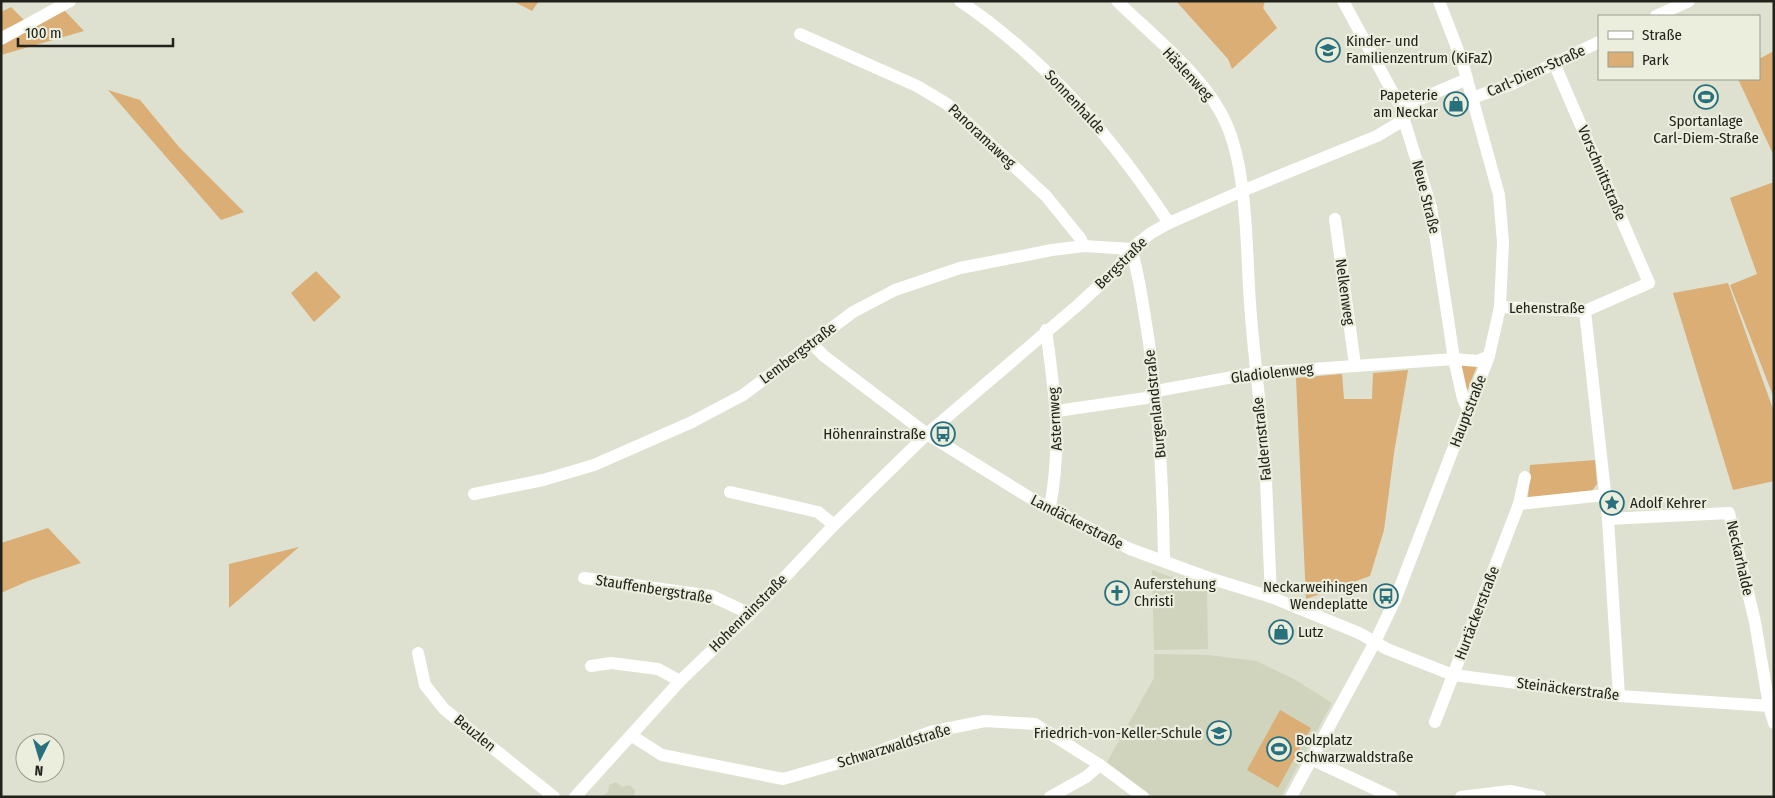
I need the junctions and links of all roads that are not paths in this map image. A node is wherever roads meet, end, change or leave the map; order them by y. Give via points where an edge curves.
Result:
1 (70, 1) edge
2 (960, 1) edge
3 (1117, 1) edge
4 (1343, 1) edge
5 (1689, 1) edge
6 (1440, 2) edge
7 (1658, 15) edge
8 (800, 34) dead end
9 (1, 39) edge
10 (1598, 42) edge
11 (1554, 63) junction
12 (1467, 79) junction
13 (1472, 98) junction
14 (1406, 116) junction
15 (1242, 191) junction
16 (1335, 219) dead end
17 (1169, 223) junction
18 (1084, 246) junction
19 (1131, 249) junction
20 (1649, 283) joint
21 (1500, 307) junction
22 (1585, 311) junction
23 (1046, 330) junction
24 (812, 343) junction
25 (1489, 356) junction
26 (1454, 359) junction
27 (1355, 364) junction
28 (1255, 373) junction
29 (1156, 391) junction
30 (1468, 409) junction
31 (1057, 411) junction
32 (927, 434) junction
33 (1525, 477) dead end
34 (730, 492) dead end
35 (474, 494) dead end
36 (1605, 495) junction
37 (1519, 504) junction
38 (1050, 507) junction
39 (1608, 520) junction
40 (834, 525) junction
41 (1164, 561) junction
42 (584, 578) dead end
43 (1271, 597) junction
44 (750, 614) junction
45 (1375, 642) junction
46 (418, 653) dead end
47 (591, 666) dead end
48 (1453, 675) junction
49 (680, 681) junction
50 (1619, 696) junction
51 (1769, 706) junction
52 (1436, 722) dead end
53 (1774, 723) edge
54 (632, 736) junction
55 (1311, 759) junction
56 (1100, 765) junction
57 (1056, 795) edge
58 (554, 797) edge
59 (575, 797) edge
60 (1143, 797) edge
61 (1291, 797) edge
62 (1392, 797) edge
63 (1461, 797) edge
64 (1540, 797) edge

1 - 9 street
2 - 17 street, Sonnenhalde via 1024,50 1090,116 1134,170
3 - 15 street, Häslenweg via 1215,101 1236,152
4 - 14 street, Neue Straße
5 - 7 street
6 - 12 street, Hauptstraße
8 - 18 street, Panoramaweg via 917,86 947,104 1046,196
10 - 11 street, Carl-Diem-Straße
11 - 13 street, Carl-Diem-Straße via 1512,84
11 - 20 street, Vorschnittstraße
12 - 13 street, Hauptstraße
12 - 14 street, Bergstraße via 1418,100
13 - 21 street, Hauptstraße via 1499,195 1504,263
14 - 15 street, Bergstraße via 1377,136
14 - 26 street, Neue Straße via 1431,207
15 - 17 street, Bergstraße
15 - 28 street, Faldernstraße
16 - 27 street, Nelkenweg
17 - 19 street, Bergstraße
18 - 19 street, Lembergstraße
18 - 24 street, Lembergstraße via 960,268 895,290 853,312
19 - 23 street, Bergstraße via 1115,271
19 - 29 street, Burgenlandstraße via 1138,270
20 - 22 street, Lehenstraße
21 - 22 street, Lehenstraße
21 - 25 street, Hauptstraße
22 - 36 street
23 - 31 street, Asternweg
23 - 32 street, Bergstraße
24 - 32 street, Landäckerstraße via 824,356
24 - 35 street, Lembergstraße via 743,394 692,422 594,465 544,480
25 - 26 street, Gladiolenweg via 1478,361
25 - 30 street, Hauptstraße
26 - 27 street, Gladiolenweg
26 - 30 street, Neue Straße
27 - 28 street, Gladiolenweg
28 - 29 street, Gladiolenweg
28 - 43 street, Faldernstraße via 1266,478
29 - 31 street, Gladiolenweg via 1146,398
29 - 41 street, Burgenlandstraße via 1163,480
30 - 45 street, Hauptstraße via 1413,554
31 - 38 street, Asternweg via 1057,452
32 - 38 street, Landäckerstraße
32 - 40 street, Hohenrainstraße
33 - 37 street, Hurtäckerstraße
34 - 40 street via 818,512
36 - 37 street
36 - 39 street
37 - 48 street, Hurtäckerstraße
38 - 41 street, Landäckerstraße via 1130,549
39 - 50 street
39 - 51 street, Neckarhalde via 1729,513 1755,622
40 - 44 street, Hohenrainstraße
41 - 43 street, Landäckerstraße
42 - 44 street, Stauffenbergstraße via 712,596
43 - 45 street, Landäckerstraße
44 - 49 street, Hohenrainstraße
45 - 48 street, Steinäckerstraße
45 - 55 street, Hauptstraße
46 - 58 street, Beuzlen via 425,685 444,709
47 - 49 street via 611,663 658,669
48 - 50 street, Steinäckerstraße
48 - 52 street, Hurtäckerstraße
49 - 54 street, Hohenrainstraße
50 - 51 street, Steinäckerstraße
51 - 53 street, Neckarhalde
54 - 56 street, Schwarzwaldstraße via 662,755 783,779 874,753 930,732 985,721 1035,724
54 - 59 street, Hohenrainstraße
55 - 61 street, Hauptstraße
55 - 62 street
56 - 57 street
56 - 60 street, Schwarzwaldstraße
63 - 64 street via 1510,791

